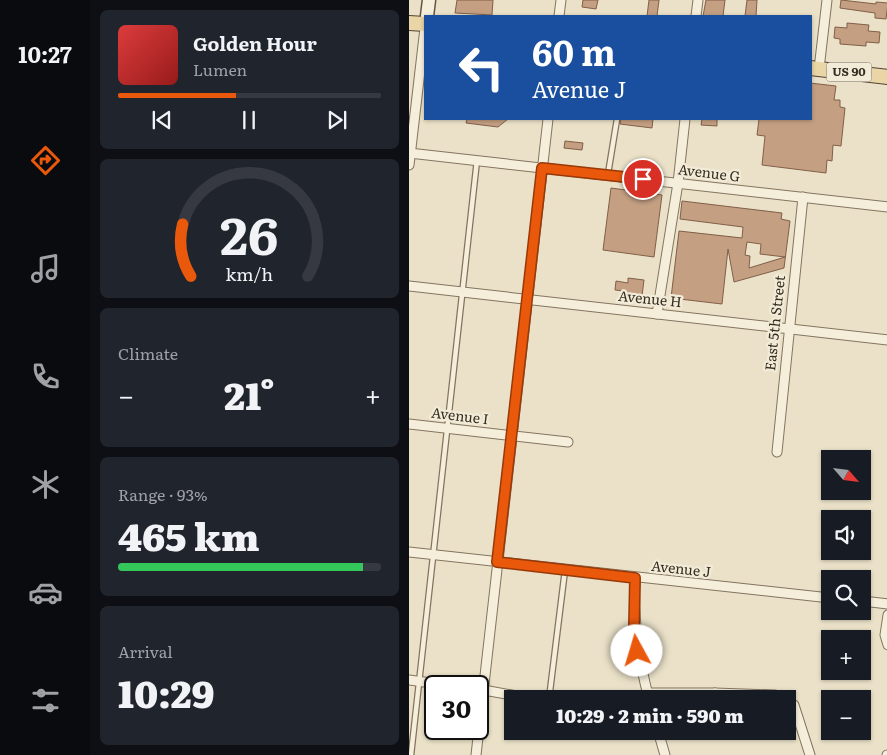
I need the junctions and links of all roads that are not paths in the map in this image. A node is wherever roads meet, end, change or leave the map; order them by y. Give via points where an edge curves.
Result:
1 (429, 0) edge
2 (561, 0) edge
3 (698, 0) edge
4 (827, 0) edge
5 (427, 15) edge
6 (559, 15) edge
7 (696, 15) edge
8 (409, 23) edge
9 (424, 24) edge
10 (424, 36) edge
11 (815, 69) edge
12 (887, 77) edge
13 (548, 120) edge
14 (617, 120) edge
15 (685, 120) edge
16 (410, 153) edge
17 (477, 160) junction
18 (409, 165) edge
19 (542, 168) junction
20 (608, 174) junction
21 (678, 183) junction
22 (803, 197) junction
23 (887, 207) edge
24 (409, 286) edge
25 (463, 292) junction
26 (527, 299) junction
27 (657, 314) junction
28 (788, 329) junction
29 (887, 340) edge
30 (409, 424) edge
31 (448, 428) junction
32 (511, 436) junction
33 (568, 442) dead end
34 (777, 452) dead end
35 (409, 552) edge
36 (433, 554) junction
37 (497, 562) junction
38 (565, 570) junction
39 (635, 578) junction
40 (821, 597) edge
41 (871, 603) edge
42 (887, 604) edge
43 (887, 616) edge
44 (887, 645) edge
45 (482, 675) edge
46 (414, 681) edge
47 (550, 690) edge
48 (647, 690) edge
49 (489, 692) edge
50 (504, 694) edge
51 (796, 708) edge
52 (477, 740) edge
53 (661, 740) edge
54 (411, 755) edge
55 (476, 755) edge
56 (665, 755) edge
57 (810, 755) edge

1 - 5 street
2 - 6 street
3 - 7 street
4 - 11 street
8 - 9 main road
10 - 16 street
11 - 12 main road, US 90
13 - 19 street
14 - 20 lane
15 - 21 street
16 - 17 street, Avenue G
16 - 18 street
17 - 19 street, Avenue G
17 - 25 lane
19 - 20 street, Avenue G
19 - 26 street
20 - 21 street, Avenue G
21 - 22 street, Avenue G
21 - 27 street
22 - 23 street, Avenue G
22 - 28 street, East 5th Street
24 - 25 street, Avenue H
25 - 26 street, Avenue H
25 - 31 lane
26 - 27 street, Avenue H
26 - 32 street
27 - 28 street, Avenue H
28 - 29 street, Avenue H
28 - 34 street, East 5th Street
30 - 31 street, Avenue I
31 - 32 street, Avenue I
31 - 36 lane
32 - 33 street, Avenue I
32 - 37 street
35 - 36 street, Avenue J
36 - 37 street, Avenue J
36 - 46 lane
37 - 38 street, Avenue J
37 - 45 street
38 - 39 street, Avenue J
38 - 47 lane
39 - 40 street, Avenue J
39 - 48 street via 634,626
41 - 42 street
43 - 44 street
46 - 54 lane
49 - 50 street
51 - 57 street
52 - 55 street
53 - 56 street

